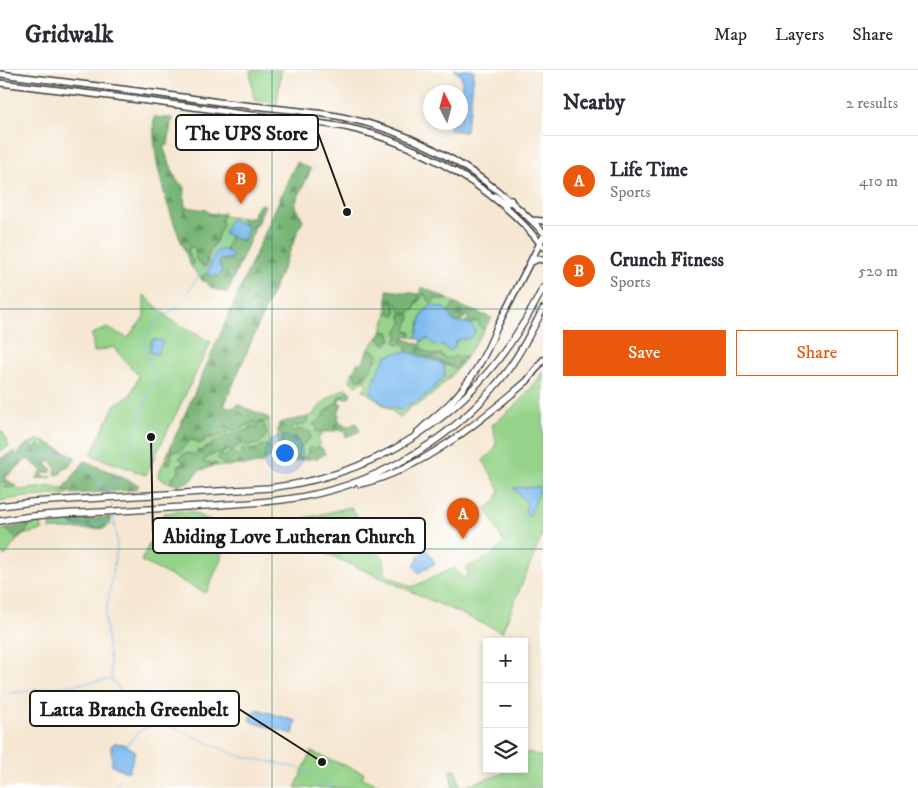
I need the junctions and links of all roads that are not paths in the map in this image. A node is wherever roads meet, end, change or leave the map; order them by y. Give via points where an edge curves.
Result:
1 (0, 74) edge
2 (0, 83) edge
3 (223, 102) junction
4 (223, 111) junction
5 (438, 152) junction
6 (434, 160) junction
7 (477, 186) junction
8 (511, 200) junction
9 (531, 220) junction
10 (543, 221) edge
11 (543, 232) edge
12 (543, 237) edge
13 (541, 245) edge
14 (543, 260) edge
15 (529, 263) junction
16 (543, 288) edge
17 (543, 309) edge
18 (497, 327) joint
19 (543, 360) edge
20 (527, 382) joint
21 (409, 440) junction
22 (343, 487) junction
23 (0, 506) edge
24 (0, 521) edge

1 - 3 main road
2 - 4 main road
3 - 4 main road
3 - 5 main road via 355,120 395,132
4 - 6 main road via 351,129 400,144
5 - 6 main road
5 - 8 main road
6 - 7 main road
7 - 8 main road via 505,203
7 - 13 main road via 519,220
8 - 9 main road
9 - 10 main road
9 - 11 main road
12 - 13 main road
13 - 15 main road
14 - 15 main road
15 - 18 main road
16 - 21 highway via 517,334 486,376 446,415
17 - 22 highway via 508,370 470,412 409,457
18 - 21 highway via 484,358 467,383
19 - 20 main road
20 - 22 highway via 489,414 427,455 382,477
21 - 23 highway via 364,464 317,480 269,488
22 - 24 highway via 288,500

